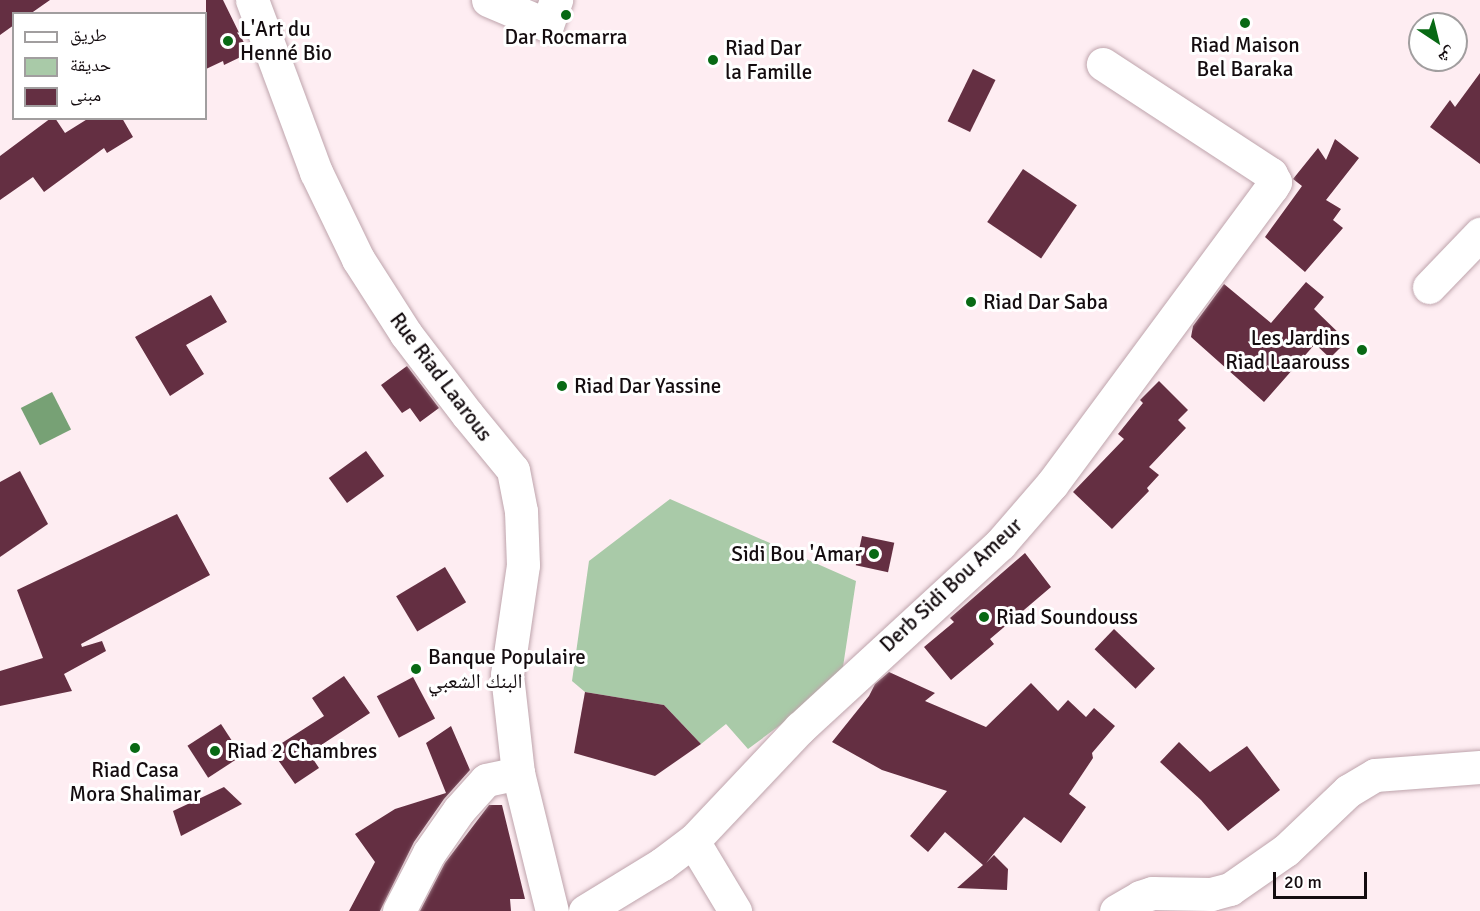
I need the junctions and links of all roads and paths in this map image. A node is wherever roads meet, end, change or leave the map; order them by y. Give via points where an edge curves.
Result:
1 (252, 0) edge
2 (488, 0) edge
3 (556, 0) edge
4 (1103, 64) dead end
5 (1480, 234) edge
6 (1429, 287) dead end
7 (1480, 767) edge
8 (518, 773) junction
9 (693, 841) junction
10 (399, 911) edge
11 (552, 911) edge
12 (585, 911) edge
13 (735, 911) edge
14 (1116, 911) edge

1 - 8 street, Rue Riad Laarous via 316,172 358,259 406,334 513,470 521,511 523,565 507,675
2 - 3 street via 547,25
4 - 9 street, Derb Sidi Bou Ameur via 1271,174 1275,182 1018,525 807,721
5 - 6 street
7 - 14 street via 1375,776 1348,791 1286,850 1230,890 1211,894 1152,893
8 - 10 street via 486,780 459,810 429,853
8 - 11 street, Rue Riad Laarous
9 - 12 street, Derb Sidi Bou Ameur
9 - 13 street

